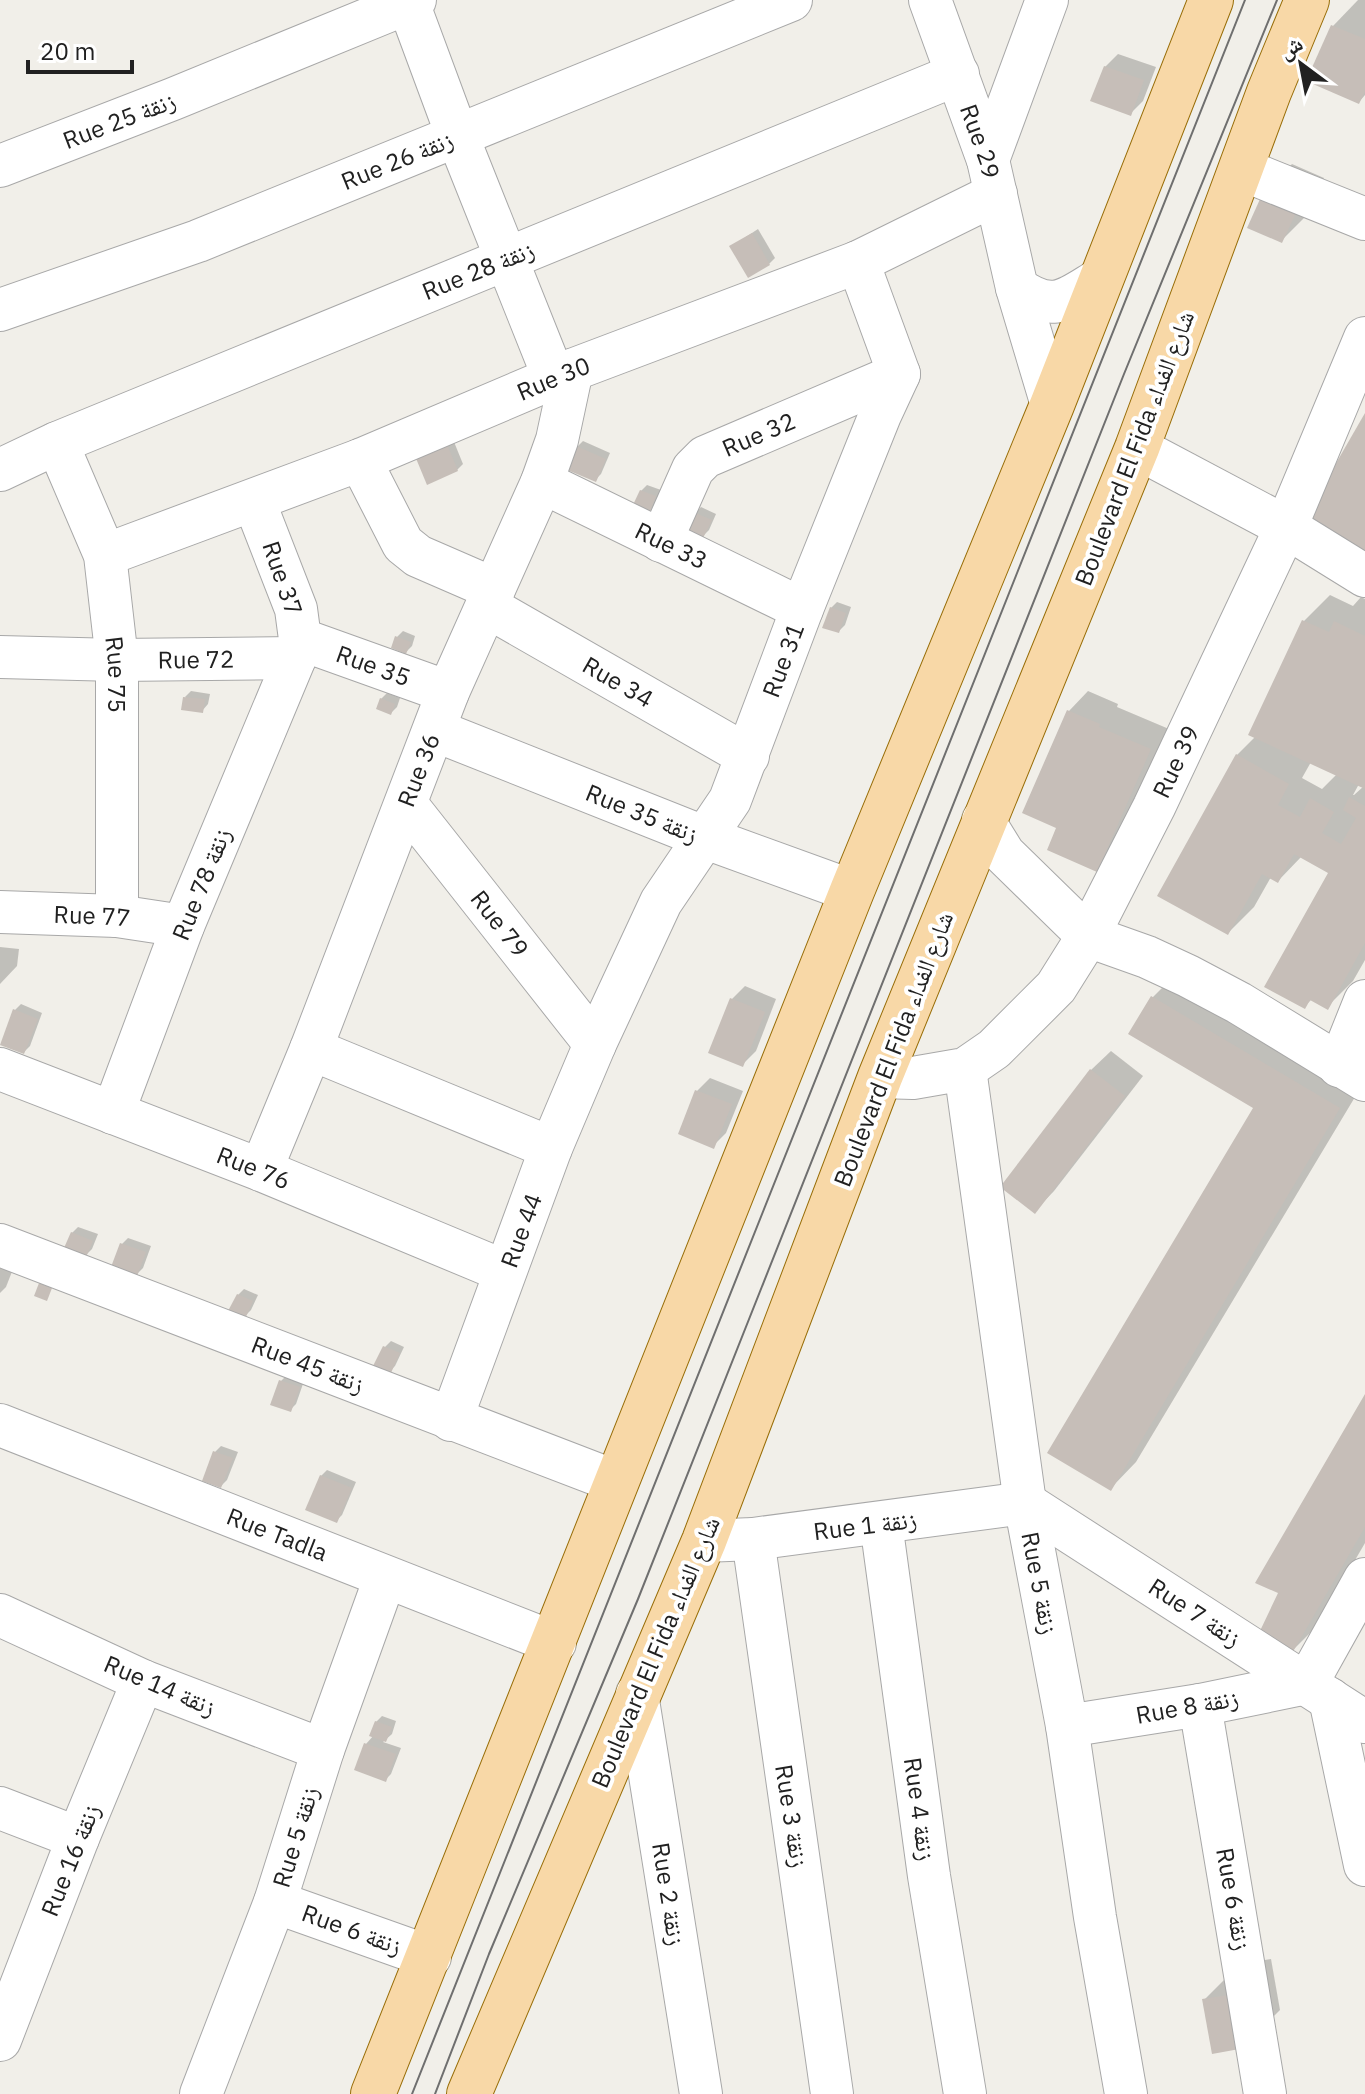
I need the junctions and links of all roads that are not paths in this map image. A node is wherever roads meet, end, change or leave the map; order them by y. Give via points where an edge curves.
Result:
1 (791, 0) edge
2 (930, 0) edge
3 (1047, 0) edge
4 (1211, 0) edge
5 (1307, 0) edge
6 (411, 1) edge
7 (958, 74) junction
8 (457, 135) junction
9 (0, 166) edge
10 (1241, 169) junction
11 (992, 177) junction
12 (1365, 219) edge
13 (506, 259) junction
14 (858, 262) junction
15 (1100, 279) junction
16 (1017, 288) junction
17 (0, 310) edge
18 (1365, 338) edge
19 (563, 374) junction
20 (899, 374) junction
21 (1052, 405) junction
22 (57, 443) junction
23 (1137, 448) junction
24 (360, 460) junction
25 (0, 470) edge
26 (542, 482) junction
27 (254, 501) junction
28 (1286, 527) junction
29 (661, 541) junction
30 (105, 555) junction
31 (1365, 576) edge
32 (491, 598) junction
33 (802, 609) junction
34 (298, 648) junction
35 (0, 657) edge
36 (117, 660) junction
37 (441, 711) junction
38 (748, 756) junction
39 (406, 804) junction
40 (983, 820) junction
41 (706, 838) junction
42 (852, 891) junction
43 (0, 912) edge
44 (117, 916) junction
45 (183, 926) junction
46 (1088, 936) junction
47 (1365, 1001) edge
48 (595, 1044) junction
49 (311, 1049) junction
50 (0, 1069) edge
51 (965, 1069) junction
52 (1352, 1073) edge
53 (880, 1077) junction
54 (113, 1113) junction
55 (551, 1148) junction
56 (261, 1170) junction
57 (0, 1245) edge
58 (504, 1271) junction
59 (451, 1420) junction
60 (0, 1425) edge
61 (617, 1482) junction
62 (1025, 1503) junction
63 (881, 1523) junction
64 (753, 1539) junction
65 (704, 1541) junction
66 (385, 1578) junction
67 (1365, 1579) edge
68 (0, 1615) edge
69 (555, 1643) junction
70 (143, 1681) junction
71 (1318, 1691) junction
72 (637, 1694) junction
73 (1200, 1705) junction
74 (1365, 1722) edge
75 (1067, 1726) junction
76 (323, 1750) junction
77 (0, 1808) edge
78 (78, 1838) junction
79 (1365, 1865) edge
80 (275, 1902) junction
81 (430, 1957) junction
82 (0, 2040) edge
83 (201, 2094) edge
84 (373, 2094) edge
85 (469, 2094) edge
86 (701, 2094) edge
87 (832, 2094) edge
88 (965, 2094) edge
89 (1126, 2094) edge
90 (1265, 2094) edge

1 - 8 street, Rue 26 زنقة
2 - 7 street, Rue 29
3 - 11 street
4 - 15 main road
5 - 10 main road, Boulevard El Fida شارع الفداء
6 - 8 street
6 - 9 street, Rue 25 زنقة
7 - 11 street, Rue 29
7 - 13 street, Rue 28 زنقة
8 - 13 street
8 - 17 street, Rue 26 زنقة via 198,241
10 - 12 street
10 - 23 main road, Boulevard El Fida شارع الفداء
11 - 14 street, Rue 30
11 - 16 street, Rue 29
13 - 19 street
13 - 22 street, Rue 28 زنقة
14 - 19 street, Rue 30
14 - 20 street
15 - 16 street via 1052,302 1035,300
15 - 21 main road
16 - 21 street, Rue 29
18 - 28 street, Rue 39
19 - 24 street, Rue 30
19 - 26 street, Rue 36 via 557,440
20 - 29 street, Rue 32 via 705,457 689,477
20 - 33 street, Rue 31
21 - 42 main road
22 - 25 street, Rue 28 زنقة
22 - 30 street, Rue 75
23 - 28 street
23 - 40 main road, Boulevard El Fida شارع الفداء
24 - 27 street, Rue 30
24 - 32 street, Rue 34 via 403,544
26 - 29 street, Rue 33
26 - 32 street, Rue 36
27 - 30 street, Rue 30
27 - 34 street, Rue 37 via 296,609
28 - 31 street
28 - 46 street, Rue 39
29 - 33 street, Rue 33
30 - 36 street, Rue 75
32 - 37 street, Rue 36
32 - 38 street, Rue 34
33 - 38 street, Rue 31
34 - 36 street, Rue 72
34 - 37 street, Rue 35
34 - 45 street, Rue 78 زنقة
35 - 36 street, Rue 72
36 - 44 street, Rue 75
37 - 39 street, Rue 36
37 - 41 street, Rue 35 زنقة
38 - 41 street, Rue 31 via 730,800
39 - 48 street, Rue 79
39 - 49 street, Rue 36
40 - 46 street via 1004,854
40 - 53 main road, Boulevard El Fida شارع الفداء
41 - 42 street, Rue 35 زنقة
41 - 48 street, Rue 31 via 661,902
42 - 61 main road
43 - 44 street, Rue 77
44 - 45 street, Rue 77
45 - 54 street, Rue 78 زنقة
46 - 51 street, Rue 39 via 1046,998 994,1049
46 - 52 street via 1188,976
47 - 52 street
48 - 55 street, Rue 44
49 - 55 street
49 - 56 street, Rue 36
50 - 54 street, Rue 76
51 - 53 street, Rue 39 via 913,1078
51 - 62 street, Rue 5 زنقة
53 - 65 main road, Boulevard El Fida شارع الفداء
54 - 56 street, Rue 76
55 - 58 street, Rue 44
56 - 58 street, Rue 76
57 - 59 street, Rue 45 زنقة
58 - 59 street, Rue 44
59 - 61 street, Rue 45 زنقة
60 - 66 street, Rue Tadla
61 - 69 main road
62 - 63 street, Rue 1 زنقة
62 - 71 street, Rue 7 زنقة
62 - 75 street, Rue 5 زنقة
63 - 64 street, Rue 1 زنقة
63 - 88 street, Rue 4 زنقة
64 - 65 street, Rue 1 زنقة
64 - 87 street, Rue 3 زنقة
65 - 72 main road, Boulevard El Fida شارع الفداء
66 - 69 street, Rue Tadla
66 - 76 street, Rue 5 زنقة
67 - 71 street
68 - 70 street, Rue 14 زنقة
69 - 81 main road
70 - 76 street, Rue 14 زنقة
70 - 78 street, Rue 16 زنقة
71 - 73 street, Rue 8 زنقة
71 - 74 street, Rue 7 زنقة
71 - 79 street
72 - 85 main road, Boulevard El Fida شارع الفداء
72 - 86 street, Rue 2 زنقة
73 - 75 street, Rue 8 زنقة
73 - 90 street, Rue 6 زنقة
75 - 89 street, Rue 5 زنقة
76 - 80 street, Rue 5 زنقة
77 - 78 street
78 - 82 street, Rue 16 زنقة
80 - 81 street, Rue 6 زنقة
80 - 83 street, Rue 5 زنقة
81 - 84 main road

